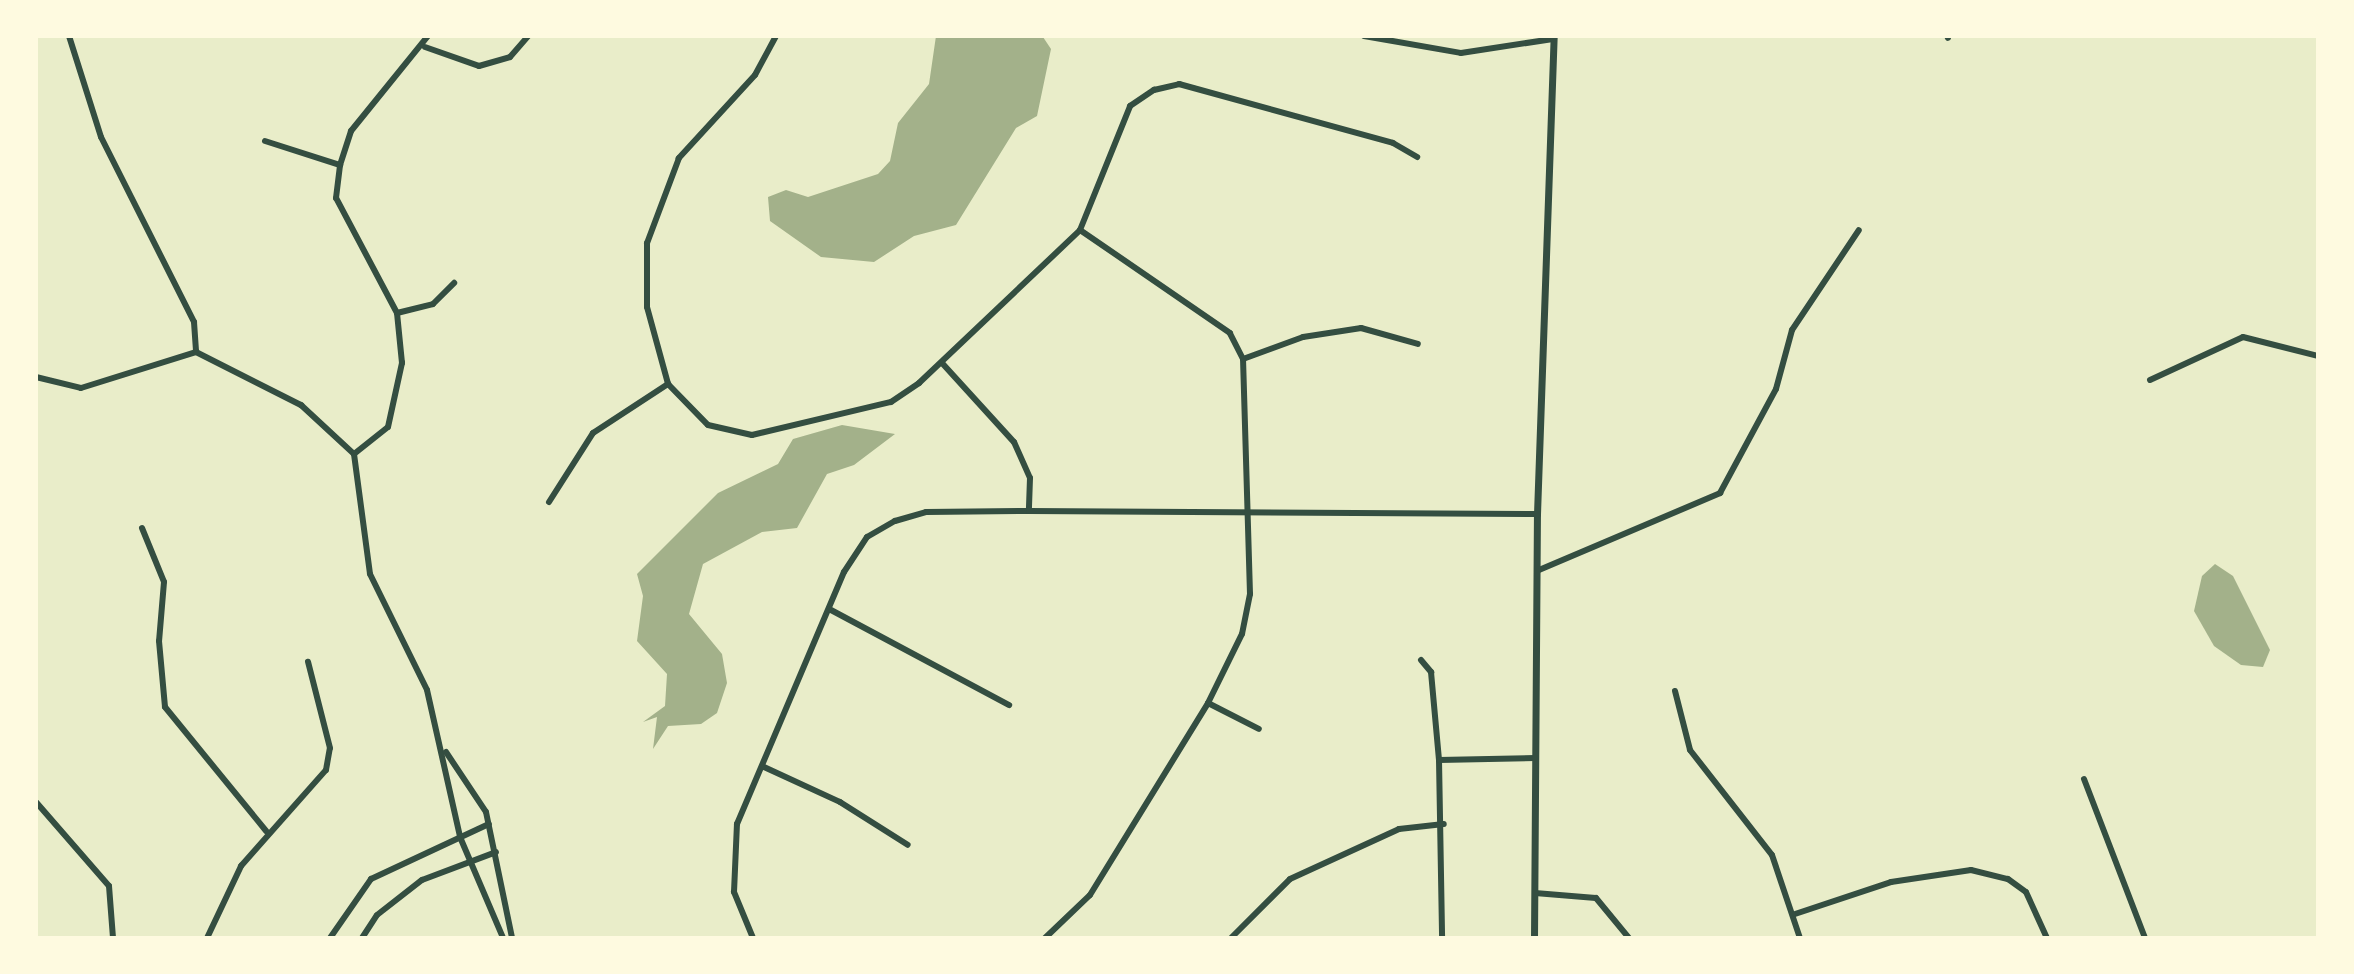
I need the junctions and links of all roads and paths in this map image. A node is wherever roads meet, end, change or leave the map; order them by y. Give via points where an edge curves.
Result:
1 (69, 36) edge
2 (428, 36) edge
3 (528, 36) edge
4 (776, 36) edge
5 (1364, 36) edge
6 (1553, 38) edge
7 (425, 47) junction
8 (265, 141) dead end
9 (1417, 157) dead end
10 (340, 165) junction
11 (1080, 230) junction
12 (1859, 230) dead end
13 (454, 283) dead end
14 (397, 313) junction
15 (1418, 344) dead end
16 (196, 352) junction
17 (2318, 356) edge
18 (1243, 359) junction
19 (942, 363) junction
20 (38, 379) edge
21 (2150, 380) dead end
22 (668, 384) junction
23 (36, 388) edge
24 (354, 454) junction
25 (549, 502) dead end
26 (1029, 511) junction
27 (1248, 511) junction
28 (1537, 514) junction
29 (142, 528) dead end
30 (1539, 570) junction
31 (831, 610) junction
32 (1421, 660) dead end
33 (308, 662) dead end
34 (1675, 691) dead end
35 (1208, 703) junction
36 (1009, 705) dead end
37 (1259, 729) dead end
38 (446, 752) junction
39 (1535, 758) junction
40 (1439, 760) junction
41 (764, 767) junction
42 (2084, 779) dead end
43 (36, 802) edge
44 (489, 824) junction
45 (1444, 824) junction
46 (266, 831) junction
47 (460, 837) junction
48 (908, 845) dead end
49 (496, 852) junction
50 (468, 860) junction
51 (1535, 893) junction
52 (1795, 914) junction
53 (113, 938) edge
54 (207, 938) edge
55 (330, 938) edge
56 (362, 938) edge
57 (503, 938) edge
58 (512, 938) edge
59 (753, 938) edge
60 (1045, 938) edge
61 (1231, 938) edge
62 (1442, 938) edge
63 (1534, 938) edge
64 (1629, 938) edge
65 (1800, 938) edge
66 (2047, 938) edge
67 (2145, 938) edge

1 - 16 street via 101,137 194,322
2 - 7 street
3 - 7 street via 510,57 479,66
4 - 22 street via 755,75 701,127 658,201 647,243 647,307
5 - 6 street via 1418,51 1461,53
6 - 28 street
7 - 10 street via 351,131
8 - 10 street
9 - 11 street via 1393,143 1179,84 1130,106
10 - 14 street via 336,198 343,219
11 - 18 street via 1230,333
11 - 19 street
12 - 30 street via 1792,330 1776,389 1720,493
13 - 14 street via 433,304
14 - 24 street via 401,389 388,427
15 - 18 street via 1361,328 1303,337
16 - 20 street via 81,388
16 - 24 street via 301,405
17 - 21 street via 2243,337
18 - 27 street
19 - 22 street via 891,402 752,435 708,425
19 - 26 street via 1014,442 1030,478
20 - 23 street
22 - 25 street via 593,433
24 - 38 street via 370,574 427,690
26 - 27 street
26 - 31 street via 926,512 895,521 867,537 844,572
27 - 28 street
27 - 35 street via 1250,594 1242,634
28 - 30 street
29 - 46 street via 164,582 159,641 165,707
30 - 39 street
31 - 36 street
31 - 41 street
32 - 40 street via 1431,672
33 - 46 street via 330,748 326,770
34 - 52 street via 1690,750 1772,855
35 - 37 street
35 - 60 street via 1090,895
38 - 44 street via 469,777
38 - 47 street
39 - 40 street
39 - 51 street
40 - 45 street
41 - 48 street via 840,802
41 - 59 street via 737,824 733,868 739,916
42 - 67 street
43 - 53 street via 109,886
44 - 47 street
44 - 49 street
45 - 61 street via 1399,829 1290,879
45 - 62 street
46 - 54 street via 224,895
47 - 50 street
47 - 55 street via 371,879
49 - 50 street
49 - 58 street
50 - 56 street via 405,890
50 - 57 street
51 - 63 street
51 - 64 street via 1596,898
52 - 65 street
52 - 66 street via 1891,882 1971,870 2008,879 2026,892

